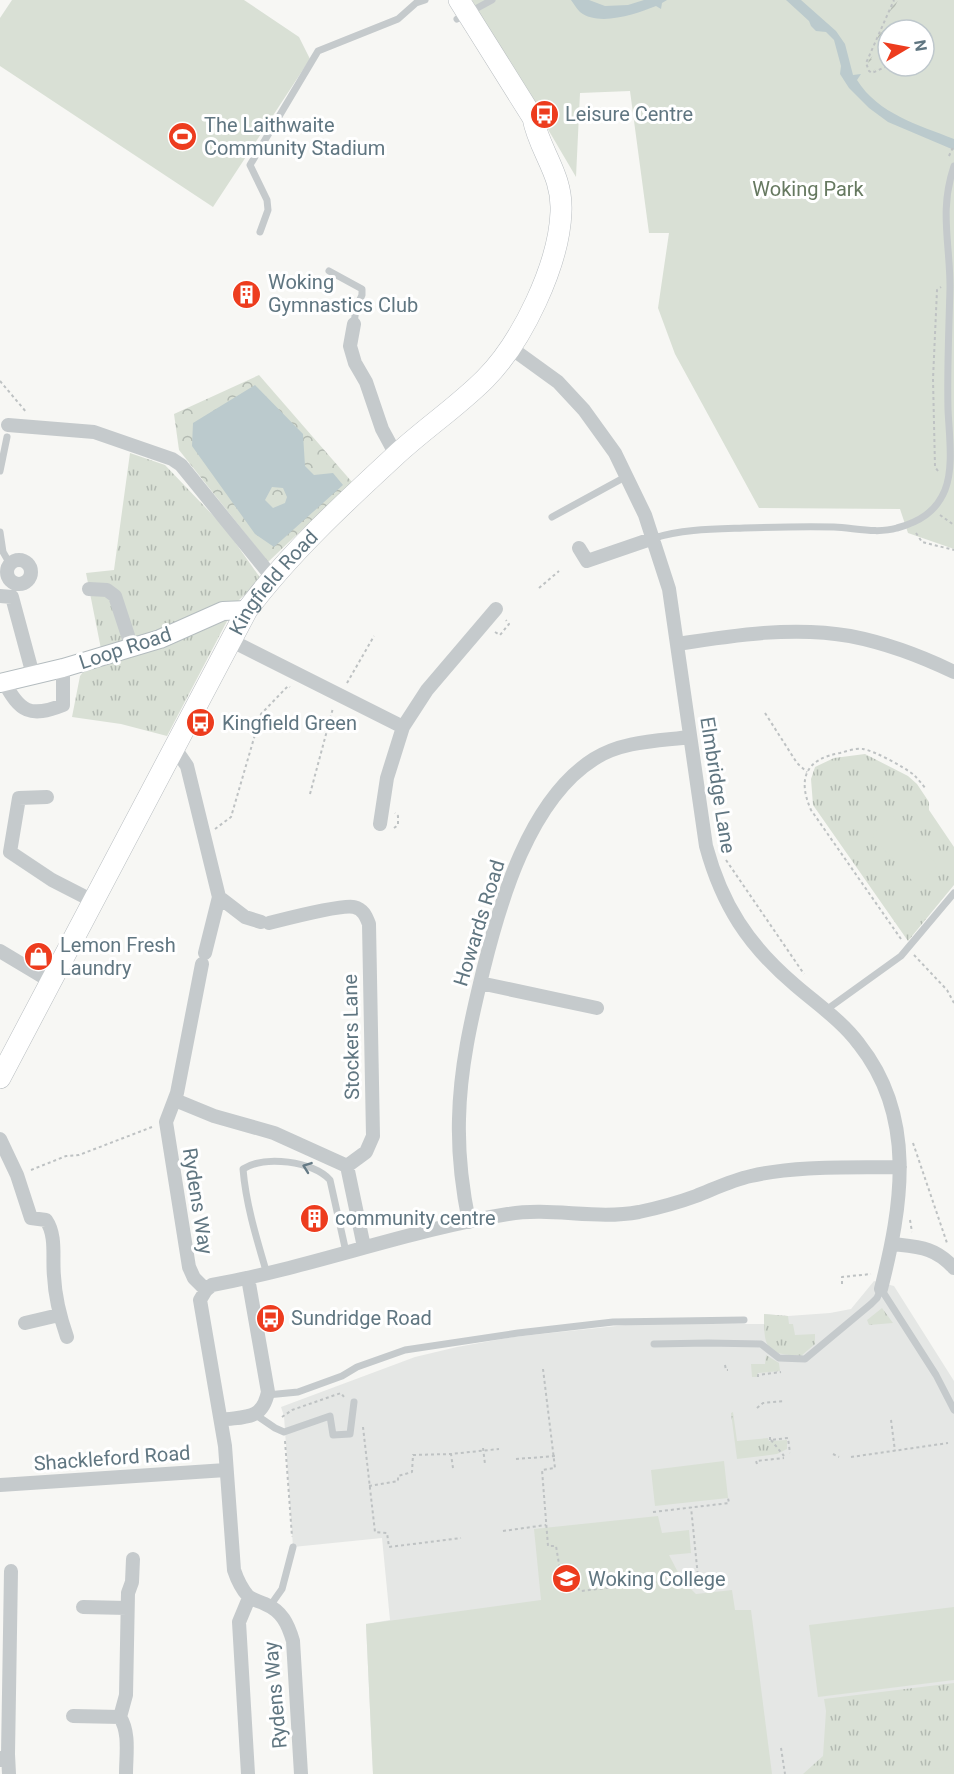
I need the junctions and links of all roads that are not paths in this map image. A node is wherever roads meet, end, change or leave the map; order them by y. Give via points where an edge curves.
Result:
1 (425, 0) edge
2 (446, 0) edge
3 (492, 0) edge
4 (461, 10) edge
5 (954, 166) edge
6 (945, 220) junction
7 (954, 220) edge
8 (260, 232) dead end
9 (328, 271) dead end
10 (354, 324) joint
11 (511, 348) junction
12 (951, 378) edge
13 (951, 405) edge
14 (8, 431) joint
15 (396, 455) junction
16 (0, 471) edge
17 (627, 476) junction
18 (552, 517) dead end
19 (0, 532) edge
20 (654, 538) junction
21 (579, 548) dead end
22 (9, 564) junction
23 (272, 577) junction
24 (89, 589) dead end
25 (9, 592) edge
26 (248, 610) junction
27 (501, 613) road end
28 (230, 640) junction
29 (677, 644) junction
30 (132, 648) junction
31 (63, 668) junction
32 (954, 672) edge
33 (33, 675) junction
34 (2, 682) edge
35 (403, 727) junction
36 (690, 737) junction
37 (174, 747) junction
38 (47, 797) dead end
39 (386, 827) road end
40 (954, 893) edge
41 (219, 897) junction
42 (93, 901) junction
43 (0, 951) edge
44 (50, 981) junction
45 (480, 983) junction
46 (597, 1008) dead end
47 (825, 1011) junction
48 (0, 1078) edge
49 (175, 1100) junction
50 (0, 1138) edge
51 (348, 1166) junction
52 (900, 1167) junction
53 (470, 1222) junction
54 (893, 1244) junction
55 (364, 1247) junction
56 (346, 1252) junction
57 (954, 1268) edge
58 (267, 1274) junction
59 (248, 1278) junction
60 (881, 1289) junction
61 (206, 1290) junction
62 (59, 1315) junction
63 (744, 1320) dead end
64 (25, 1323) dead end
65 (67, 1337) dead end
66 (654, 1344) dead end
67 (267, 1395) junction
68 (353, 1405) road end
69 (954, 1410) edge
70 (256, 1415) junction
71 (221, 1420) junction
72 (226, 1470) junction
73 (0, 1485) edge
74 (293, 1547) road end
75 (133, 1559) dead end
76 (11, 1571) dead end
77 (249, 1598) junction
78 (270, 1606) junction
79 (83, 1607) dead end
80 (127, 1608) junction
81 (73, 1716) dead end
82 (120, 1717) junction
83 (4, 1757) edge
84 (9, 1774) edge
85 (126, 1774) edge
86 (248, 1774) edge
87 (300, 1774) edge

1 - 8 lane via 398,19 318,51 250,165 267,200 268,210
2 - 4 main road, Kingfield Road
3 - 4 lane
4 - 11 main road, Kingfield Road via 514,109 525,125 535,130 559,187 561,213 555,245 528,318
5 - 6 lane via 946,193
6 - 7 lane
6 - 12 lane
9 - 10 lane via 362,289
10 - 15 street via 350,346 355,363
11 - 15 main road, Kingfield Road via 483,381
11 - 17 street, Elmbridge Lane via 568,391
12 - 13 lane
13 - 20 lane via 948,493 919,521 883,531 834,527 707,530
14 - 16 lane
14 - 23 street via 40,427 94,432 172,459
15 - 23 main road, Kingfield Road
17 - 18 lane
17 - 20 street, Elmbridge Lane
19 - 22 lane
20 - 21 street via 587,561
20 - 29 street, Elmbridge Lane via 669,589
22 - 25 street
22 - 25 street via 21,560 30,567 26,582
23 - 26 main road, Kingfield Road
24 - 30 street via 107,590 115,596
25 - 33 street
26 - 28 main road, Kingfield Road
26 - 30 main road, Loop Road via 223,610
27 - 35 street via 435,681
28 - 35 street
28 - 37 main road, Kingfield Road
29 - 32 street via 760,633 829,633 900,650
29 - 36 street, Elmbridge Lane
30 - 31 main road, Loop Road
31 - 33 main road, Loop Road
31 - 34 street via 63,705 49,711 26,711
33 - 34 main road, Loop Road
35 - 39 street via 387,778
36 - 45 street, Howards Road via 611,750 592,759 560,789 514,866
36 - 47 street, Elmbridge Lane via 706,846 730,910 758,950
37 - 41 street via 187,766
37 - 42 main road, Kingfield Road
38 - 42 street via 19,798 10,852
40 - 47 lane via 901,956
41 - 49 street
41 - 51 street, Stockers Lane via 245,916 265,922 347,906 366,915 373,1136 366,1152
42 - 44 main road, Kingfield Road
43 - 44 street
44 - 48 main road, Kingfield Road
45 - 46 street
45 - 53 street, Howards Road via 468,1032 459,1116 461,1170
47 - 52 street, Elmbridge Lane via 859,1043 882,1079 896,1124
49 - 51 street via 274,1133
49 - 61 street, Rydens Way via 166,1122 189,1268
50 - 62 street via 31,1218 46,1221 52,1230
51 - 55 street
52 - 53 street via 752,1175 675,1203 637,1212 590,1215 542,1211
52 - 54 street, Elmbridge Lane
53 - 55 street
54 - 57 street via 931,1250
54 - 60 street, Elmbridge Lane
55 - 56 street
56 - 58 street
56 -> 58 lane via 330,1180 324,1174 292,1162 250,1165 243,1169 244,1183
58 - 59 street
59 - 61 street via 212,1285
59 - 67 street
60 - 66 lane via 871,1305 805,1359 779,1358 761,1344
60 - 69 lane
61 - 71 street via 200,1300
62 - 64 street
62 - 65 street
63 - 67 lane via 613,1322 405,1350 298,1392
67 - 70 street via 263,1410
68 - 70 lane via 350,1434 333,1435 330,1416 284,1432
70 - 71 street
71 - 72 street
72 - 73 street, Shackleford Road
72 - 77 street via 234,1570
74 - 78 lane via 282,1588
75 - 80 street
76 - 83 street
77 - 78 street, Rydens Way
77 - 86 street, Rydens Way via 238,1622
78 - 87 street, Rydens Way via 287,1623 293,1641
79 - 80 street
80 - 82 street via 126,1695
81 - 82 street
82 - 85 street via 126,1728
83 - 84 street

